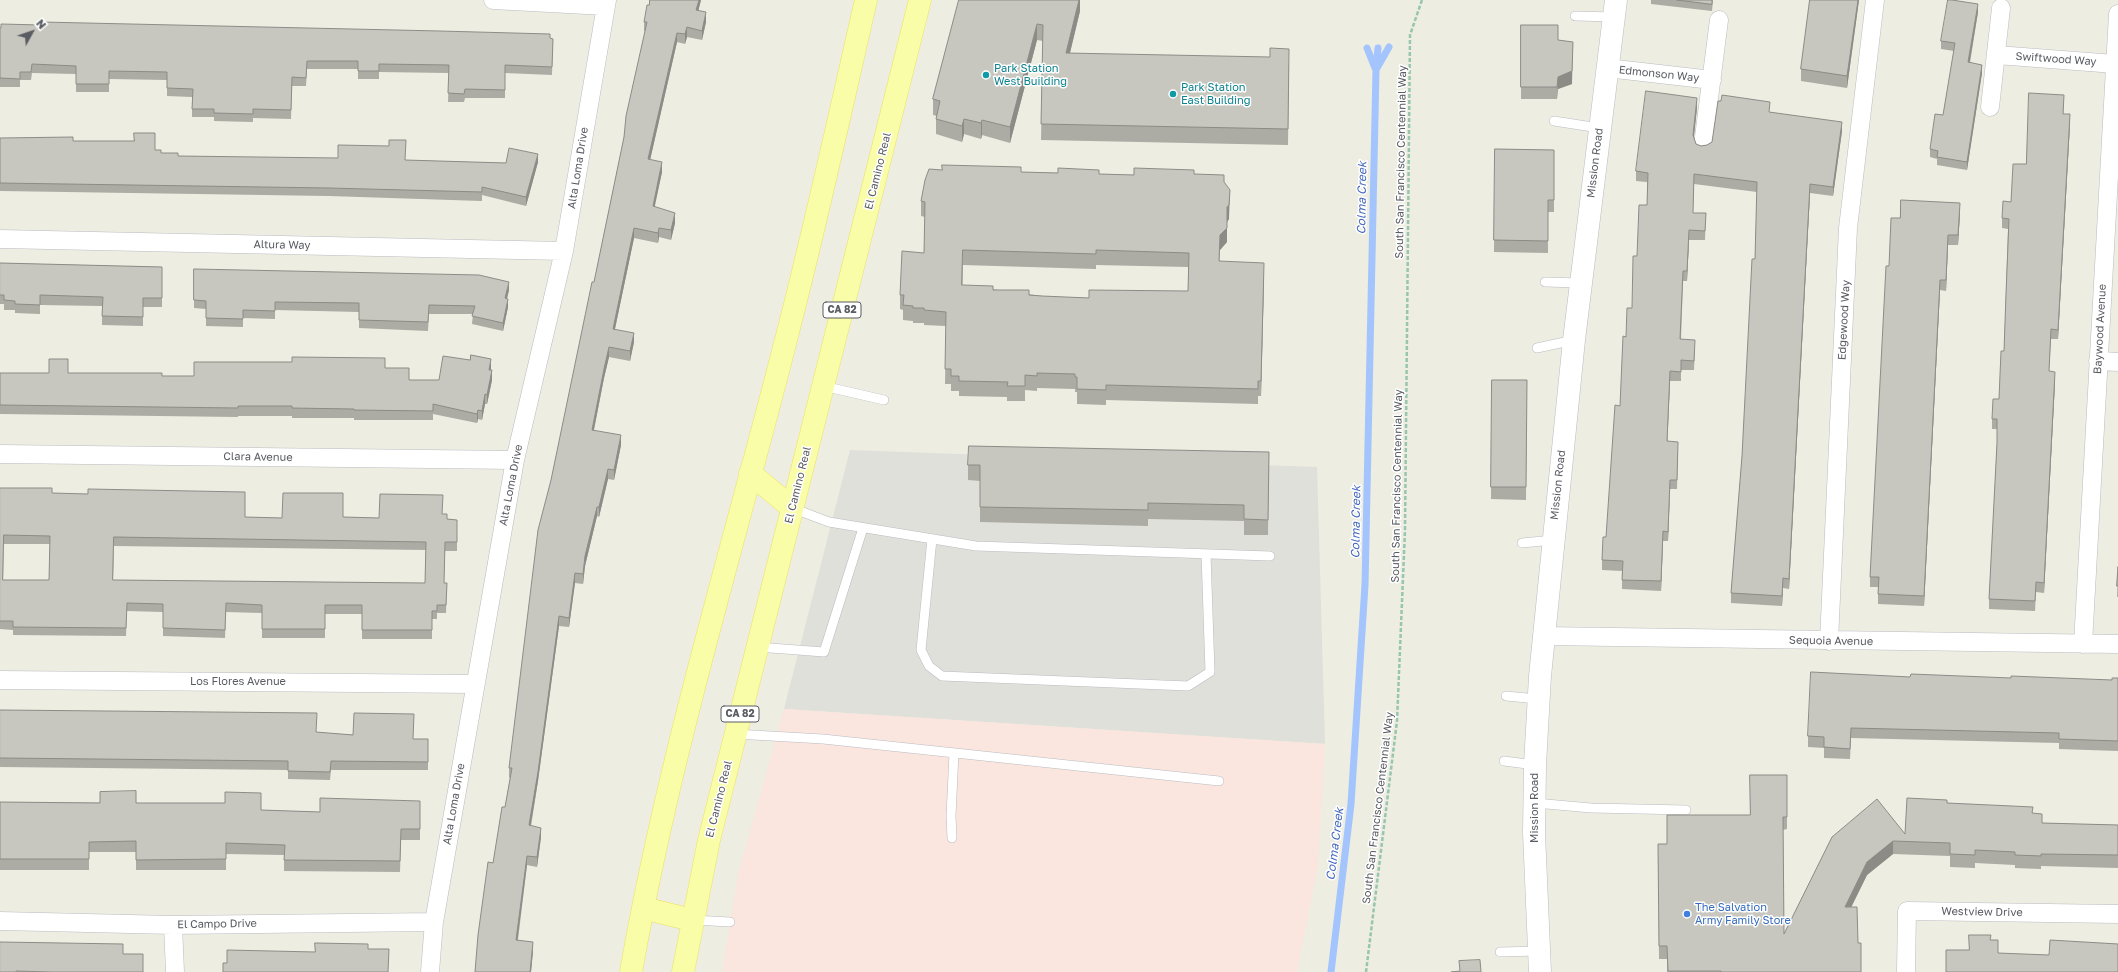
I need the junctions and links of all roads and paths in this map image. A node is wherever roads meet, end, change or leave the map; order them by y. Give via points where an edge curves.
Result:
1 (493, 0) edge
2 (866, 0) edge
3 (920, 0) edge
4 (1422, 0) edge
5 (1875, 0) edge
6 (606, 3) edge
7 (2002, 8) dead end
8 (1615, 9) edge
9 (2118, 14) edge
10 (1575, 16) dead end
11 (1719, 20) dead end
12 (1997, 55) junction
13 (2115, 64) junction
14 (1607, 68) junction
15 (1712, 80) junction
16 (1990, 107) dead end
17 (1554, 121) dead end
18 (2115, 126) edge
19 (1599, 128) junction
20 (1703, 145) edge
21 (0, 240) edge
22 (564, 251) junction
23 (1545, 282) dead end
24 (1580, 283) junction
25 (1574, 340) junction
26 (1537, 348) dead end
27 (2098, 361) junction
28 (2118, 362) edge
29 (823, 386) junction
30 (884, 400) dead end
31 (0, 454) edge
32 (515, 460) junction
33 (750, 473) junction
34 (792, 508) junction
35 (863, 528) junction
36 (932, 539) junction
37 (1553, 540) junction
38 (1522, 543) dead end
39 (1206, 554) junction
40 (1270, 556) dead end
41 (1543, 636) junction
42 (1829, 641) junction
43 (2083, 644) junction
44 (2118, 644) edge
45 (757, 647) junction
46 (0, 680) edge
47 (475, 684) junction
48 (1506, 696) dead end
49 (1538, 699) junction
50 (735, 734) junction
51 (954, 753) junction
52 (1504, 761) dead end
53 (1535, 765) junction
54 (1219, 781) dead end
55 (1534, 803) junction
56 (1686, 810) dead end
57 (952, 838) dead end
58 (642, 908) junction
59 (2118, 914) edge
60 (692, 920) junction
61 (0, 921) edge
62 (434, 922) junction
63 (730, 922) dead end
64 (173, 925) junction
65 (1500, 952) dead end
66 (1539, 962) edge
67 (175, 972) edge
68 (430, 972) edge
69 (631, 972) edge
70 (683, 972) edge
71 (1366, 972) edge
72 (1906, 972) edge

1 - 6 street
2 - 33 main road via 789,327
3 - 29 main road, El Camino Real / CA 82
4 - 71 path, South San Francisco Centennial Way via 1410,35 1405,530 1397,721
5 - 42 street, Edgewood Way via 1848,228
6 - 22 street, Alta Loma Drive
7 - 12 street
8 - 10 lane
8 - 14 main road, Mission Road
9 - 13 street, Baywood Avenue
11 - 15 street, Edmonson Way
12 - 13 street, Swiftwood Way
12 - 16 street
13 - 18 street, Baywood Avenue
14 - 15 street, Edmonson Way
14 - 19 main road, Mission Road
15 - 20 street, Edmonson Way
17 - 19 lane
18 - 27 street, Baywood Avenue
19 - 24 main road, Mission Road
21 - 22 street, Altura Way
22 - 32 street, Alta Loma Drive
23 - 24 lane
24 - 25 main road, Mission Road
25 - 26 lane
25 - 37 main road, Mission Road
27 - 28 street
27 - 43 street, Baywood Avenue
29 - 30 lane
29 - 34 main road, El Camino Real / CA 82
31 - 32 street, Clara Avenue
32 - 47 street, Alta Loma Drive
33 - 34 main road
33 - 58 main road via 680,743
34 - 35 lane via 829,522
34 - 45 main road, El Camino Real / CA 82
35 - 36 lane
35 - 45 lane via 824,652
36 - 39 lane via 976,546
36 - 39 lane via 921,650 929,666 942,676 1188,686 1210,672
37 - 38 lane
37 - 41 main road, Mission Road
39 - 40 lane
41 - 42 street, Sequoia Avenue
41 - 49 main road, Mission Road
42 - 43 street, Sequoia Avenue
43 - 44 street, Sequoia Avenue
45 - 50 main road, El Camino Real / CA 82
46 - 47 street, Los Flores Avenue
47 - 62 street, Alta Loma Drive
48 - 49 lane
49 - 53 main road, Mission Road
50 - 51 lane via 823,739
50 - 60 main road, El Camino Real / CA 82
51 - 54 lane
51 - 57 lane
52 - 53 lane
53 - 55 main road, Mission Road
55 - 56 lane via 1591,808
55 - 66 main road, Mission Road
58 - 60 main road
58 - 69 main road
59 - 72 street, Westview Drive via 1907,911
60 - 63 lane
60 - 70 main road, El Camino Real / CA 82
61 - 64 street, El Campo Drive
62 - 64 street, El Campo Drive
62 - 68 street, Alta Loma Drive
64 - 67 street
65 - 66 lane

